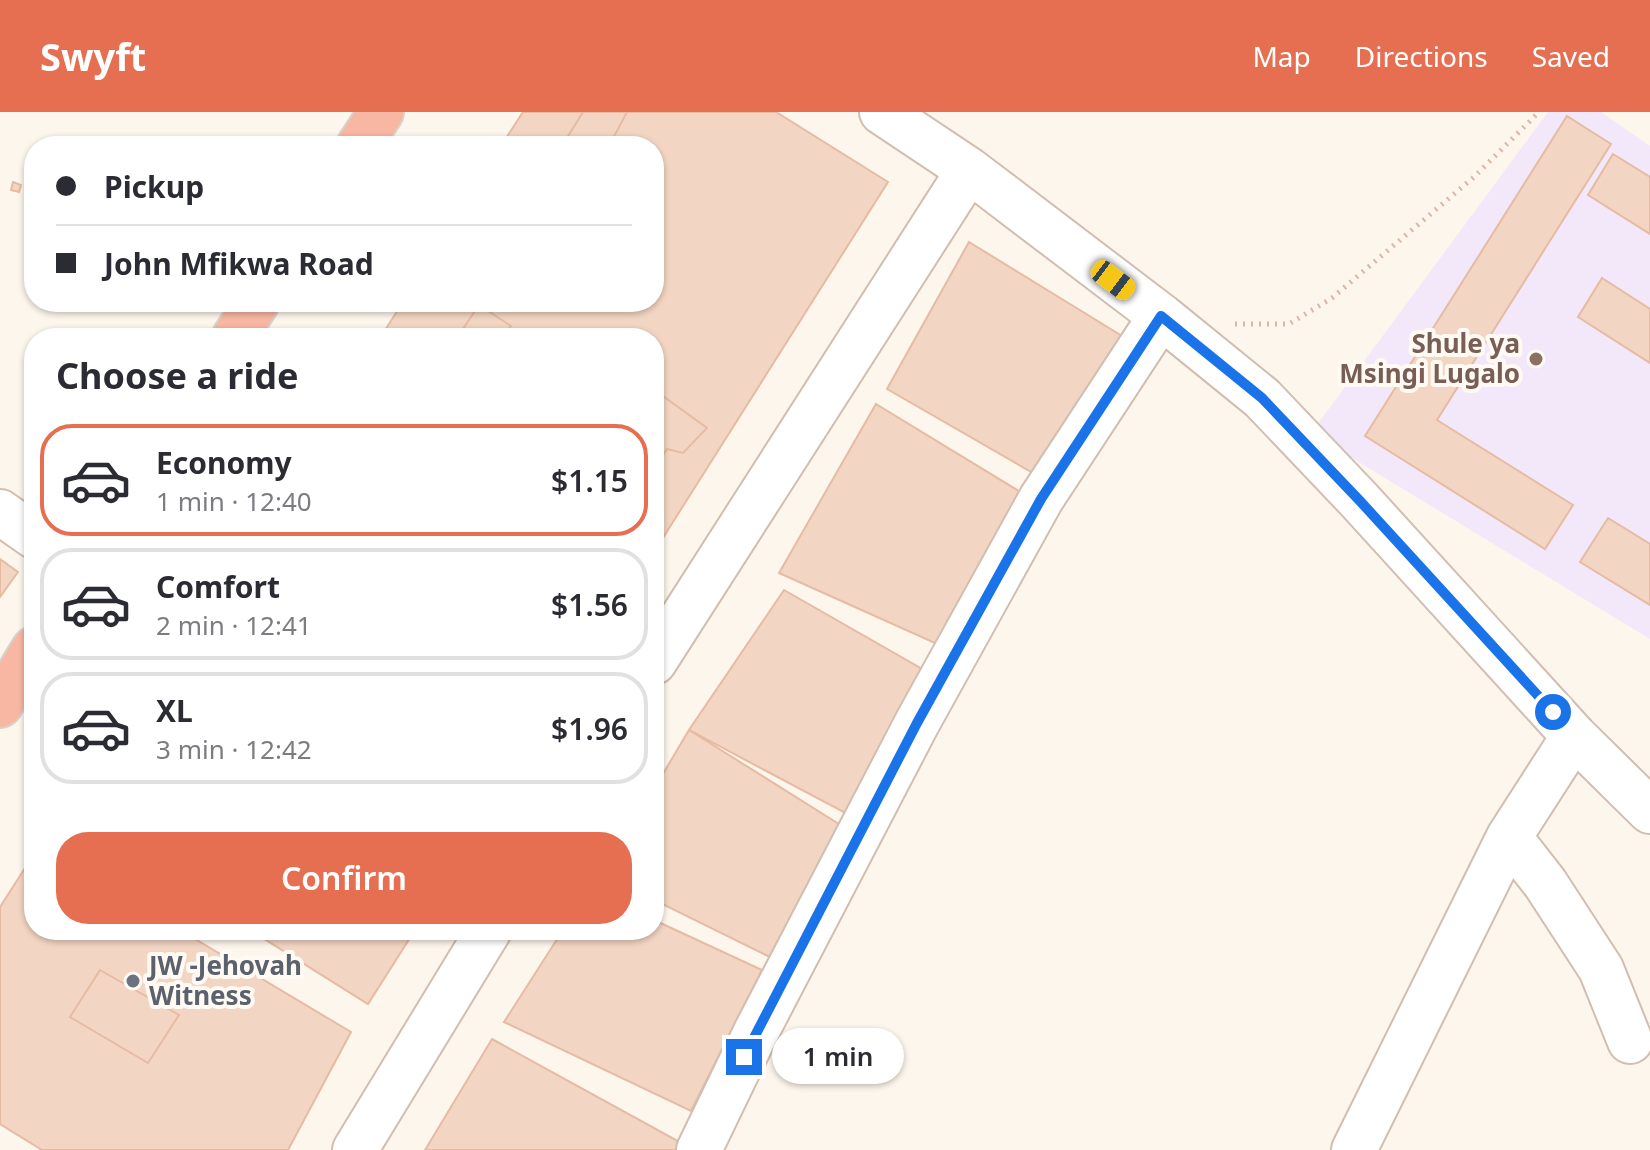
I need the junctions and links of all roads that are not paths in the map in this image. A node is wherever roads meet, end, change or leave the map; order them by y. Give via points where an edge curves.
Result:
1 (381, 112) edge
2 (882, 112) edge
3 (365, 136) edge
4 (969, 170) junction
5 (1173, 326) junction
6 (0, 512) edge
7 (24, 529) edge
8 (664, 646) edge
9 (24, 665) edge
10 (0, 705) edge
11 (1574, 736) junction
12 (1650, 811) edge
13 (1509, 837) junction
14 (483, 940) edge
15 (1630, 1041) dead end
16 (355, 1150) edge
17 (699, 1150) edge
18 (1354, 1150) edge

1 - 3 highway
2 - 4 street
4 - 5 street
4 - 8 street
5 - 11 street via 1262,398
5 - 17 street via 1034,512 917,723
6 - 7 street
9 - 10 highway
11 - 12 street
11 - 13 street
13 - 15 street via 1601,969
13 - 18 street
14 - 16 street

